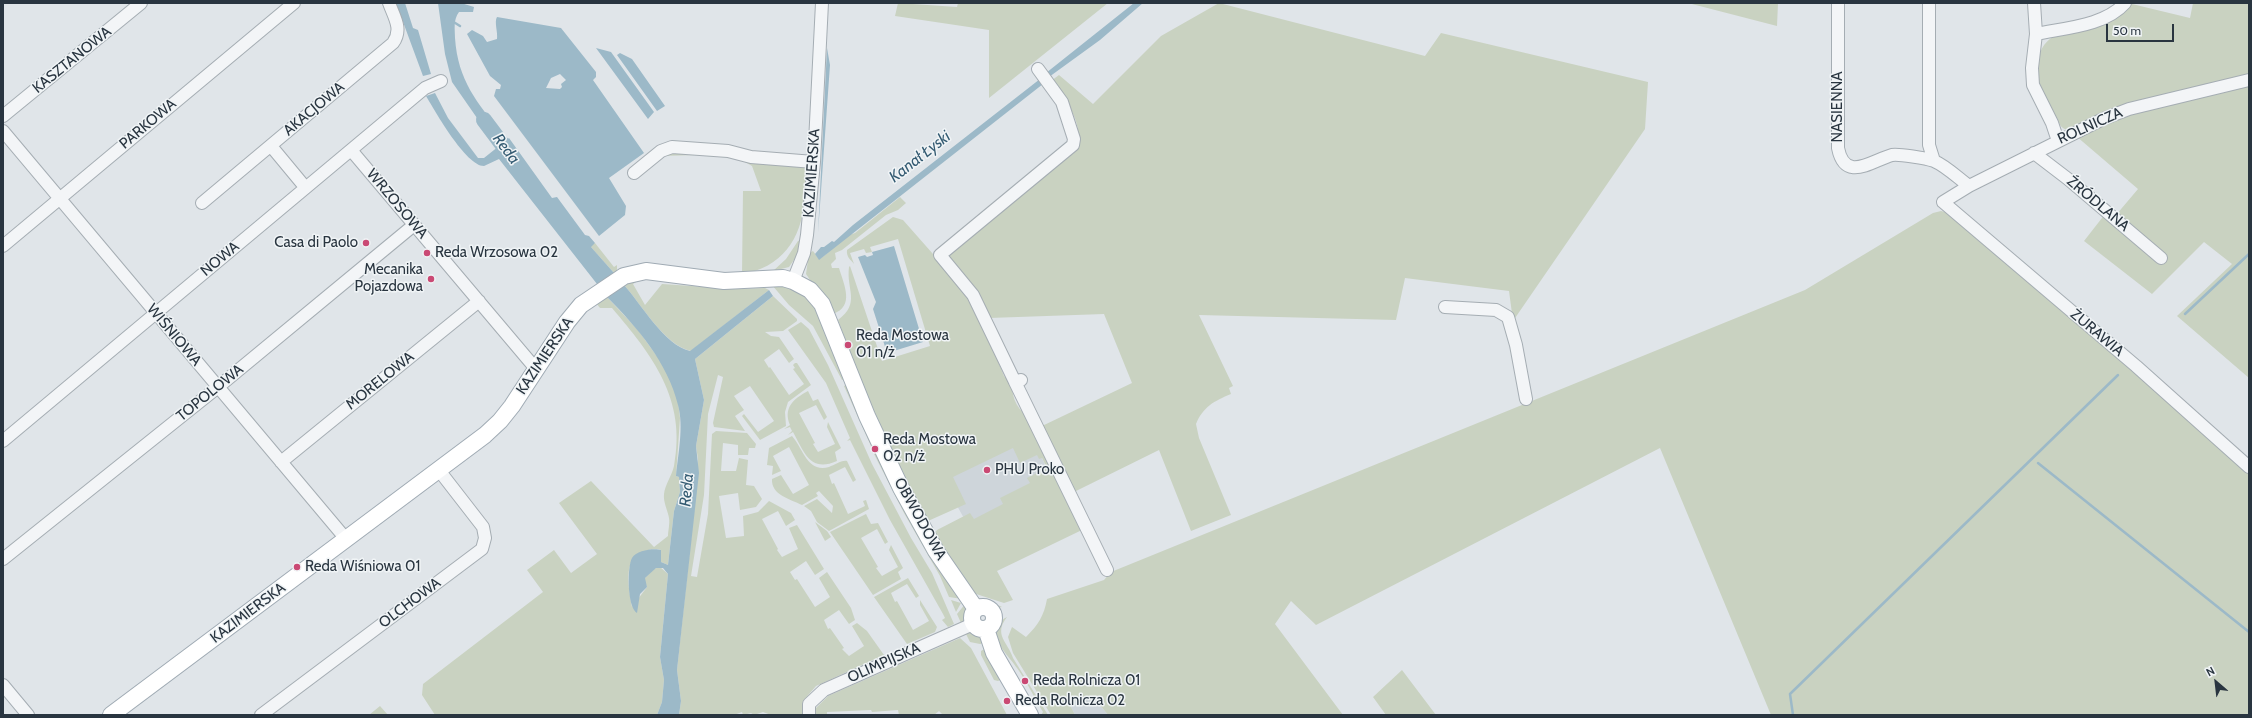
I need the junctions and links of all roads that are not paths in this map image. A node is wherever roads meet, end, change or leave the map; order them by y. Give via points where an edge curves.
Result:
1 (141, 3) edge
2 (294, 3) edge
3 (389, 3) edge
4 (822, 3) edge
5 (1838, 3) edge
6 (1929, 3) edge
7 (2034, 3) edge
8 (2125, 3) edge
9 (2036, 34) junction
10 (1038, 69) dead end
11 (2249, 80) edge
12 (441, 81) dead end
13 (3, 116) edge
14 (3, 131) edge
15 (2058, 141) junction
16 (271, 146) junction
17 (351, 150) junction
18 (2034, 153) junction
19 (1934, 161) junction
20 (814, 162) junction
21 (634, 173) dead end
22 (1969, 186) junction
23 (305, 187) junction
24 (60, 199) junction
25 (1943, 202) joint
26 (202, 203) dead end
27 (414, 225) junction
28 (3, 246) edge
29 (2161, 258) dead end
30 (793, 281) junction
31 (479, 301) junction
32 (1445, 306) dead end
33 (156, 313) junction
34 (536, 369) junction
35 (218, 387) junction
36 (1526, 399) dead end
37 (3, 441) edge
38 (281, 462) junction
39 (2249, 467) edge
40 (438, 469) junction
41 (346, 539) junction
42 (3, 559) edge
43 (1107, 570) dead end
44 (978, 621) junction
45 (3, 686) edge
46 (28, 715) edge
47 (111, 715) edge
48 (261, 715) edge
49 (809, 715) edge
50 (1030, 715) edge

1 - 13 street, KASZTANOWA
2 - 24 street, PARKOWA
3 - 16 street, AKACJOWA via 399,28 393,43
4 - 20 street, KAZIMIERSKA
5 - 19 street, NASIENNA via 1840,158 1856,168 1893,155
6 - 19 street via 1929,145
7 - 9 street
8 - 9 street via 2118,10 2099,20
9 - 15 street via 2033,85
10 - 43 street via 1062,102 1074,139 1073,145 940,255 973,295 1018,381
11 - 15 street, ROLNICZA via 2129,109
12 - 17 street, NOWA via 425,88
14 - 24 street, WIŚNIOWA
15 - 18 street, ROLNICZA
16 - 23 street
16 - 26 street, AKACJOWA
17 - 23 street, NOWA
17 - 27 street, WRZOSOWA
18 - 22 street, ROLNICZA
18 - 29 street, ŹRÓDLANA
19 - 22 street, NASIENNA
20 - 21 street via 672,147 661,151
20 - 30 street, KAZIMIERSKA via 806,243
22 - 25 street, ROLNICZA
23 - 33 street, NOWA
24 - 28 street, PARKOWA
24 - 33 street, WIŚNIOWA
25 - 39 street, ŻURAWIA via 2130,361
27 - 31 street, WRZOSOWA
27 - 35 street, TOPOLOWA
30 - 34 main road, KAZIMIERSKA via 783,278 724,281 646,272 624,276 581,305
30 - 44 main road, OBWODOWA via 810,290 822,304 862,404 901,488
31 - 34 street, WRZOSOWA
31 - 38 street, MORELOWA
32 - 36 street via 1496,310 1508,317
33 - 35 street, WIŚNIOWA
33 - 37 street, NOWA
34 - 40 main road, KAZIMIERSKA via 500,421
35 - 38 street, WIŚNIOWA
35 - 42 street, TOPOLOWA
38 - 41 street, WIŚNIOWA
40 - 41 main road, KAZIMIERSKA
40 - 48 street, OLCHOWA via 483,527 485,538 482,549
41 - 47 main road, KAZIMIERSKA
44 - 49 street, OLIMPIJSKA via 824,690 809,704
44 - 50 main road, OBWODOWA
45 - 46 street

